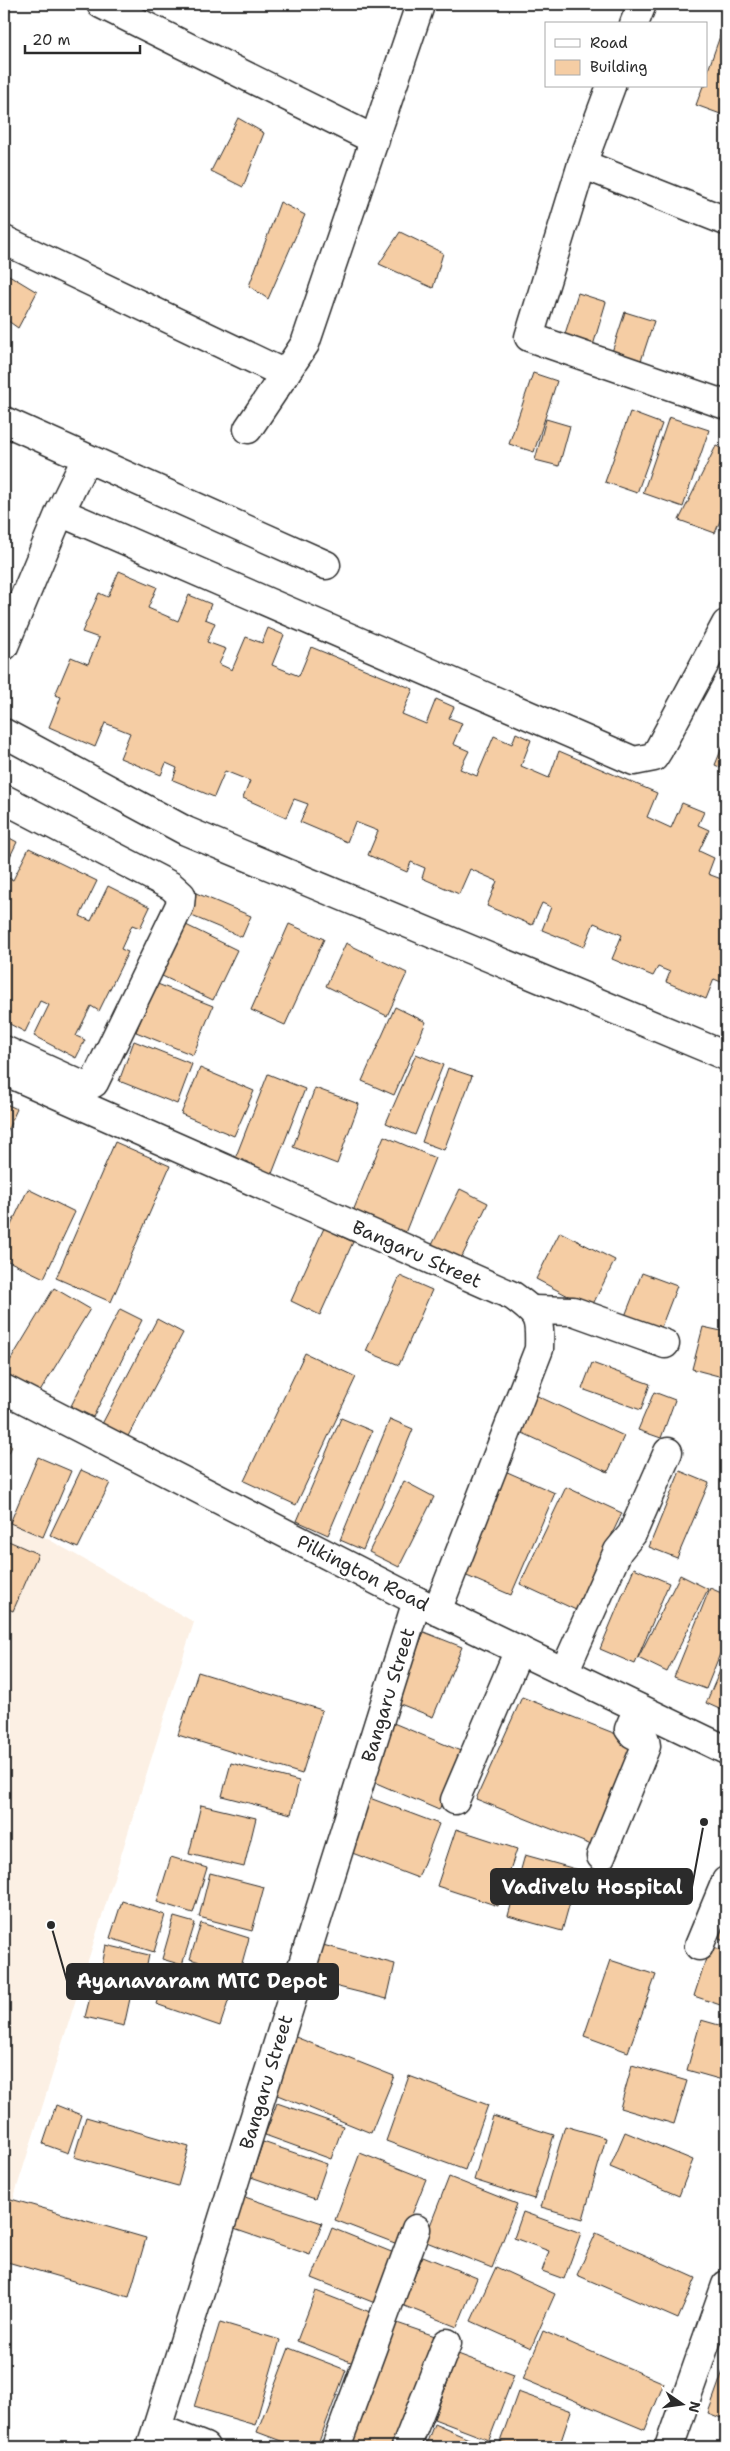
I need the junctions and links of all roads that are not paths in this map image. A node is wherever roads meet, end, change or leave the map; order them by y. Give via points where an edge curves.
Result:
1 (101, 4) edge
2 (642, 4) edge
3 (419, 8) dead end
4 (635, 22) edge
5 (610, 88) edge
6 (375, 140) junction
7 (582, 164) junction
8 (726, 221) edge
9 (4, 240) edge
10 (285, 374) junction
11 (726, 405) edge
12 (4, 420) edge
13 (248, 429) dead end
14 (86, 459) junction
15 (60, 512) junction
16 (326, 565) dead end
17 (726, 624) edge
18 (4, 646) edge
19 (4, 733) edge
20 (4, 799) edge
21 (4, 1050) edge
22 (726, 1056) edge
23 (4, 1071) edge
24 (532, 1310) junction
25 (665, 1344) dead end
26 (4, 1389) edge
27 (668, 1452) dead end
28 (427, 1606) junction
29 (519, 1650) junction
30 (564, 1672) junction
31 (638, 1708) junction
32 (726, 1750) edge
33 (455, 1800) dead end
34 (601, 1856) dead end
35 (726, 1881) edge
36 (699, 1946) dead end
37 (416, 2229) dead end
38 (726, 2284) edge
39 (447, 2343) dead end
40 (154, 2438) edge
41 (205, 2447) edge
42 (336, 2447) edge
43 (406, 2447) edge
44 (669, 2447) edge

1 - 6 street
2 - 4 street
3 - 6 street
5 - 7 street
6 - 10 street via 304,344
7 - 8 street
7 - 11 street via 529,337
9 - 10 street
10 - 13 street
12 - 14 street
14 - 15 street
14 - 16 street
15 - 17 street via 634,762 654,756 659,749
15 - 18 street
19 - 22 street via 186,831
20 - 21 street via 171,886 181,895 180,905 94,1083 88,1086 73,1082
23 - 24 street, Bangaru Street via 513,1296
24 - 25 street via 573,1312
24 - 28 street, Bangaru Street via 540,1324 539,1349
26 - 28 street, Pilkington Road
27 - 30 street
28 - 29 street, Pilkington Road
28 - 40 street, Bangaru Street
29 - 30 street, Pilkington Road
29 - 33 street
30 - 31 street, Pilkington Road
31 - 32 street, Pilkington Road
31 - 34 street via 629,1729 644,1740 646,1746
35 - 36 street
37 - 42 street
38 - 44 street
39 - 43 street
40 - 41 street

